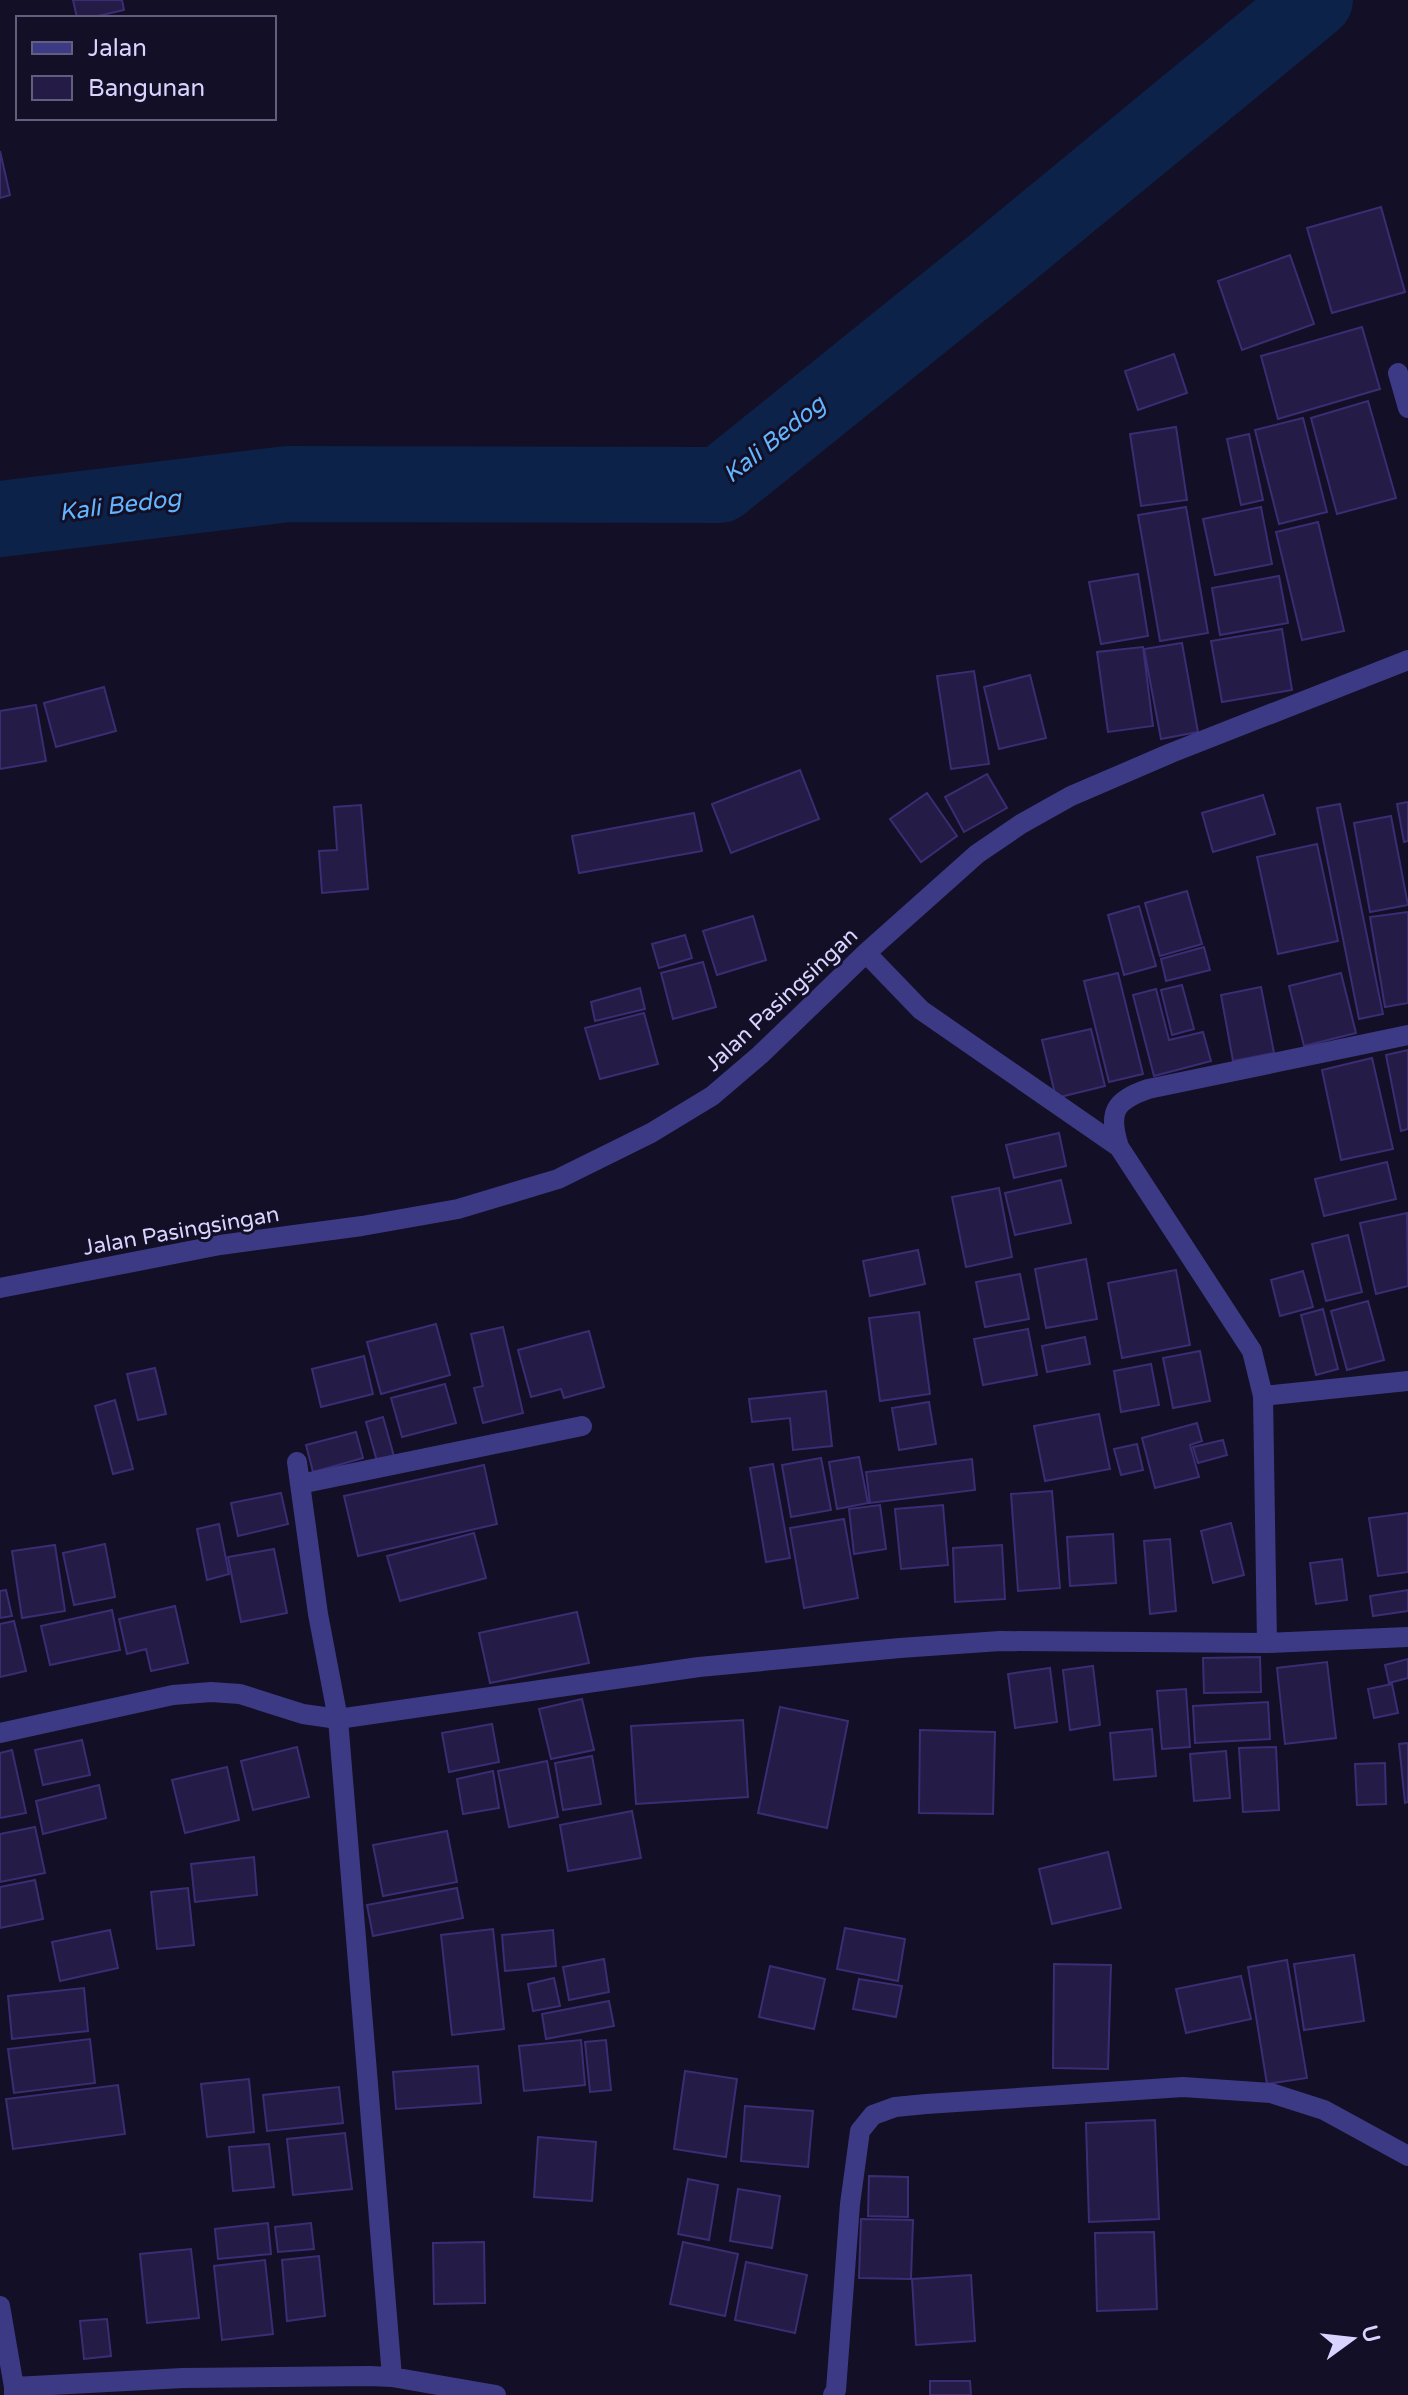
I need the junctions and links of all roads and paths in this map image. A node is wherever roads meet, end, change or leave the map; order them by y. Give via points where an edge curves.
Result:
1 (1398, 373) dead end
2 (1408, 408) edge
3 (1408, 660) edge
4 (872, 960) junction
5 (1408, 1035) edge
6 (1119, 1147) junction
7 (0, 1288) edge
8 (1408, 1381) edge
9 (1263, 1396) junction
10 (582, 1426) dead end
11 (297, 1462) dead end
12 (300, 1484) junction
13 (1408, 1637) edge
14 (1267, 1643) junction
15 (338, 1719) junction
16 (0, 1733) edge
17 (1408, 2156) edge
18 (0, 2306) edge
19 (392, 2377) junction
20 (14, 2391) edge
21 (486, 2394) edge
22 (833, 2395) edge

1 - 2 street
3 - 4 street, Jalan Pasingsingan via 1071,796 977,854
4 - 6 street via 921,1010
4 - 7 street, Jalan Pasingsingan via 712,1096 558,1179 458,1209 220,1245
5 - 6 street via 1125,1097 1115,1109 1113,1129
6 - 9 street via 1241,1330
8 - 9 street
9 - 14 street
10 - 12 street
11 - 12 street
12 - 15 street
13 - 14 street
14 - 15 street via 1000,1641 803,1655
15 - 16 street via 240,1694 211,1692 173,1695
15 - 19 street
17 - 22 street via 1324,2110 1271,2093 1183,2087 926,2104 873,2115 860,2131
18 - 20 street
19 - 20 street via 183,2378
19 - 21 street

